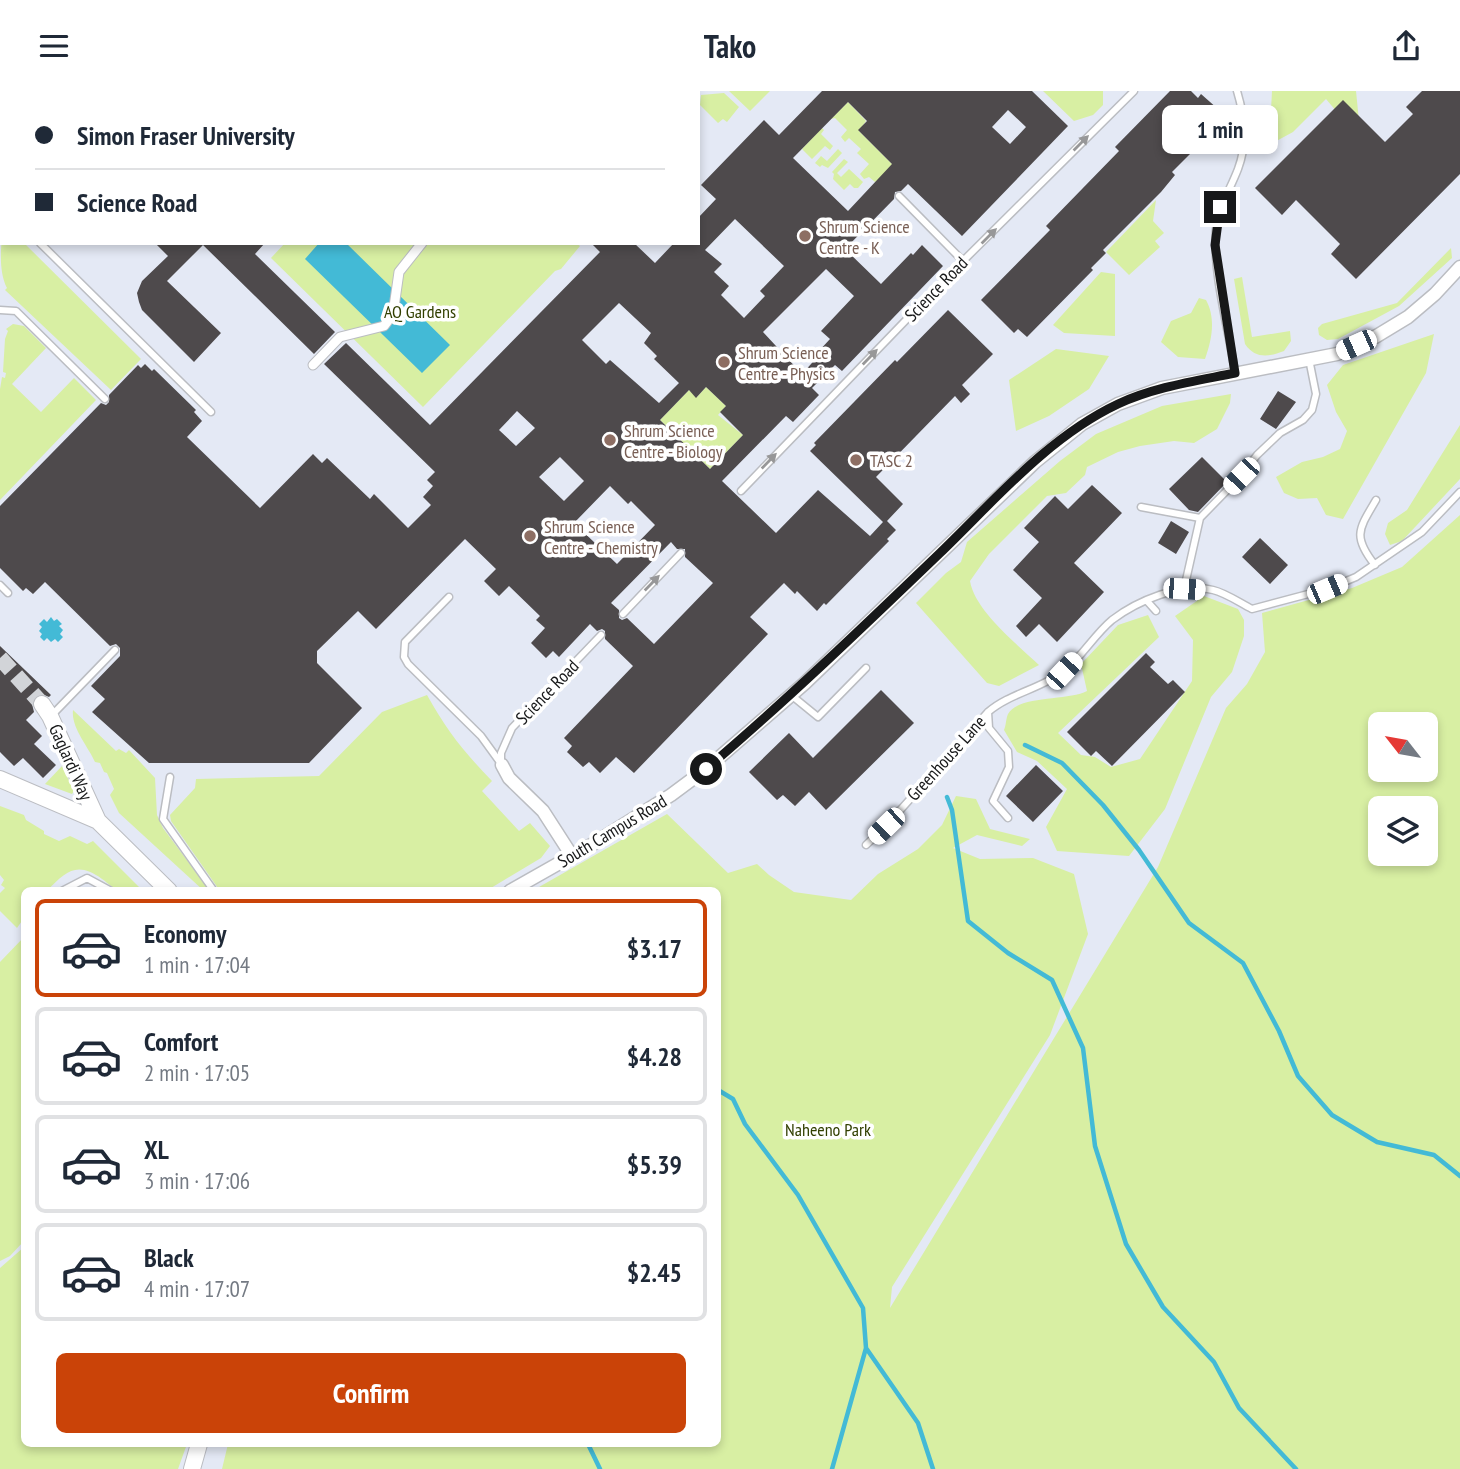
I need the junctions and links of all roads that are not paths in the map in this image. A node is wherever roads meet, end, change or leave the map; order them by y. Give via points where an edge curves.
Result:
1 (1134, 91) edge
2 (1237, 91) edge
3 (899, 196) dead end
4 (42, 245) edge
5 (420, 245) edge
6 (963, 261) junction
7 (1460, 267) edge
8 (0, 310) edge
9 (1309, 359) junction
10 (313, 365) dead end
11 (1235, 373) junction
12 (105, 399) dead end
13 (211, 412) dead end
14 (741, 491) dead end
15 (1460, 492) edge
16 (1376, 500) dead end
17 (1141, 507) dead end
18 (1200, 518) junction
19 (681, 553) dead end
20 (1374, 565) junction
21 (0, 585) edge
22 (1184, 589) junction
23 (8, 593) dead end
24 (449, 597) dead end
25 (1147, 601) junction
26 (1156, 611) dead end
27 (623, 614) dead end
28 (601, 635) dead end
29 (115, 650) dead end
30 (866, 668) dead end
31 (791, 695) junction
32 (46, 710) joint
33 (988, 712) junction
34 (502, 765) junction
35 (170, 777) dead end
36 (0, 779) edge
37 (1008, 818) dead end
38 (98, 821) junction
39 (866, 845) dead end
40 (572, 856) junction
41 (70, 887) edge
42 (104, 887) edge
43 (165, 887) edge
44 (211, 887) edge
45 (517, 887) edge
46 (198, 1447) edge
47 (192, 1469) edge

6 -> 1 lane, Science Road
2 - 11 lane via 1245,119 1243,150 1220,207 1215,245
3 - 6 lane
4 - 13 lane
5 - 10 street via 399,272 393,314 384,326 340,337
14 -> 6 lane, Science Road
7 - 9 street, South Campus Road via 1408,317 1337,354
8 - 12 lane via 16,311
9 - 11 street, South Campus Road
9 - 18 lane via 1316,394 1312,410 1256,455
11 - 31 street, South Campus Road via 1144,394 1082,424 1035,462
15 - 20 lane via 1422,532
16 - 20 lane via 1359,531 1362,549
17 - 18 lane
18 - 22 lane
27 -> 19 lane
20 - 22 lane via 1327,589 1252,609 1213,590
21 - 23 lane
22 - 25 lane, Greenhouse Lane
24 - 34 lane via 405,642 404,657 481,736
25 - 26 lane
25 - 33 lane, Greenhouse Lane via 1113,620 1064,671
28 - 34 lane, Science Road via 512,728 501,753
29 - 32 lane
30 - 31 lane via 818,717
31 - 40 street, South Campus Road via 689,782
32 - 38 street, Gaglardi Way
33 - 37 lane via 989,728 1008,751 1009,767 993,801
33 - 39 lane, Greenhouse Lane
34 - 40 street via 543,811
35 - 44 lane via 163,819
36 - 38 street, Gaglardi Way
38 - 43 street, Gaglardi Way
40 - 45 street, South Campus Road
41 - 42 lane via 87,878
46 - 47 street

